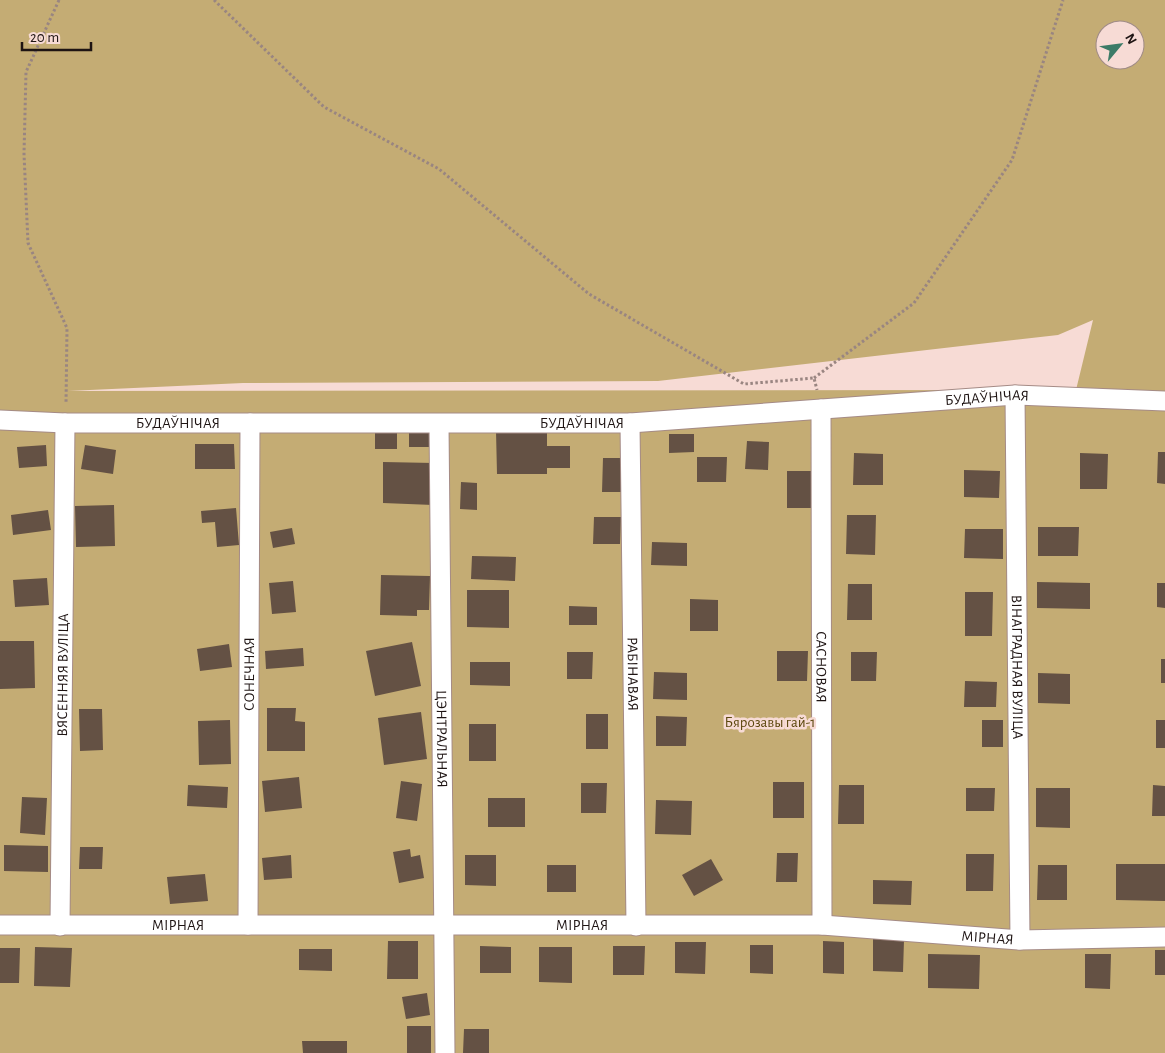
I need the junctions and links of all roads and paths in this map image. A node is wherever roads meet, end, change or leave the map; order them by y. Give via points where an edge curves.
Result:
1 (58, 0) edge
2 (214, 0) edge
3 (1063, 0) edge
4 (814, 378) junction
5 (1015, 395) junction
6 (1165, 401) edge
7 (821, 409) junction
8 (0, 420) edge
9 (65, 423) junction
10 (250, 423) junction
11 (630, 423) junction
12 (439, 424) junction
13 (0, 925) edge
14 (248, 925) junction
15 (444, 925) junction
16 (60, 926) junction
17 (636, 926) junction
18 (822, 926) junction
19 (1165, 937) edge
20 (1020, 940) junction
21 (445, 1053) edge

1 - 9 path via 26,72 24,154 28,243 67,328
2 - 4 path via 324,107 439,168 589,294 744,384
3 - 4 path via 1012,160 914,303
4 - 7 path
5 - 6 street, БУДАЎНІЧАЯ
5 - 7 street, БУДАЎНІЧАЯ
5 - 20 street, ВІНАГРАДНАЯ ВУЛІЦА
7 - 11 street, БУДАЎНІЧАЯ
7 - 18 street, САСНОВАЯ
8 - 9 street, БУДАЎНІЧАЯ
9 - 10 street, БУДАЎНІЧАЯ
9 - 16 street, ВЯСЕННЯЯ ВУЛІЦА
10 - 12 street, БУДАЎНІЧАЯ
10 - 14 street, СОНЕЧНАЯ
11 - 12 street, БУДАЎНІЧАЯ
11 - 17 street, РАБІНАВАЯ
12 - 15 street, ЦЭНТРАЛЬНАЯ
13 - 16 street, МІРНАЯ
14 - 15 street, МІРНАЯ
14 - 16 street, МІРНАЯ
15 - 17 street, МІРНАЯ
15 - 21 street, ЦЭНТРАЛЬНАЯ
17 - 18 street, МІРНАЯ
18 - 20 street, МІРНАЯ
19 - 20 street, МІРНАЯ

